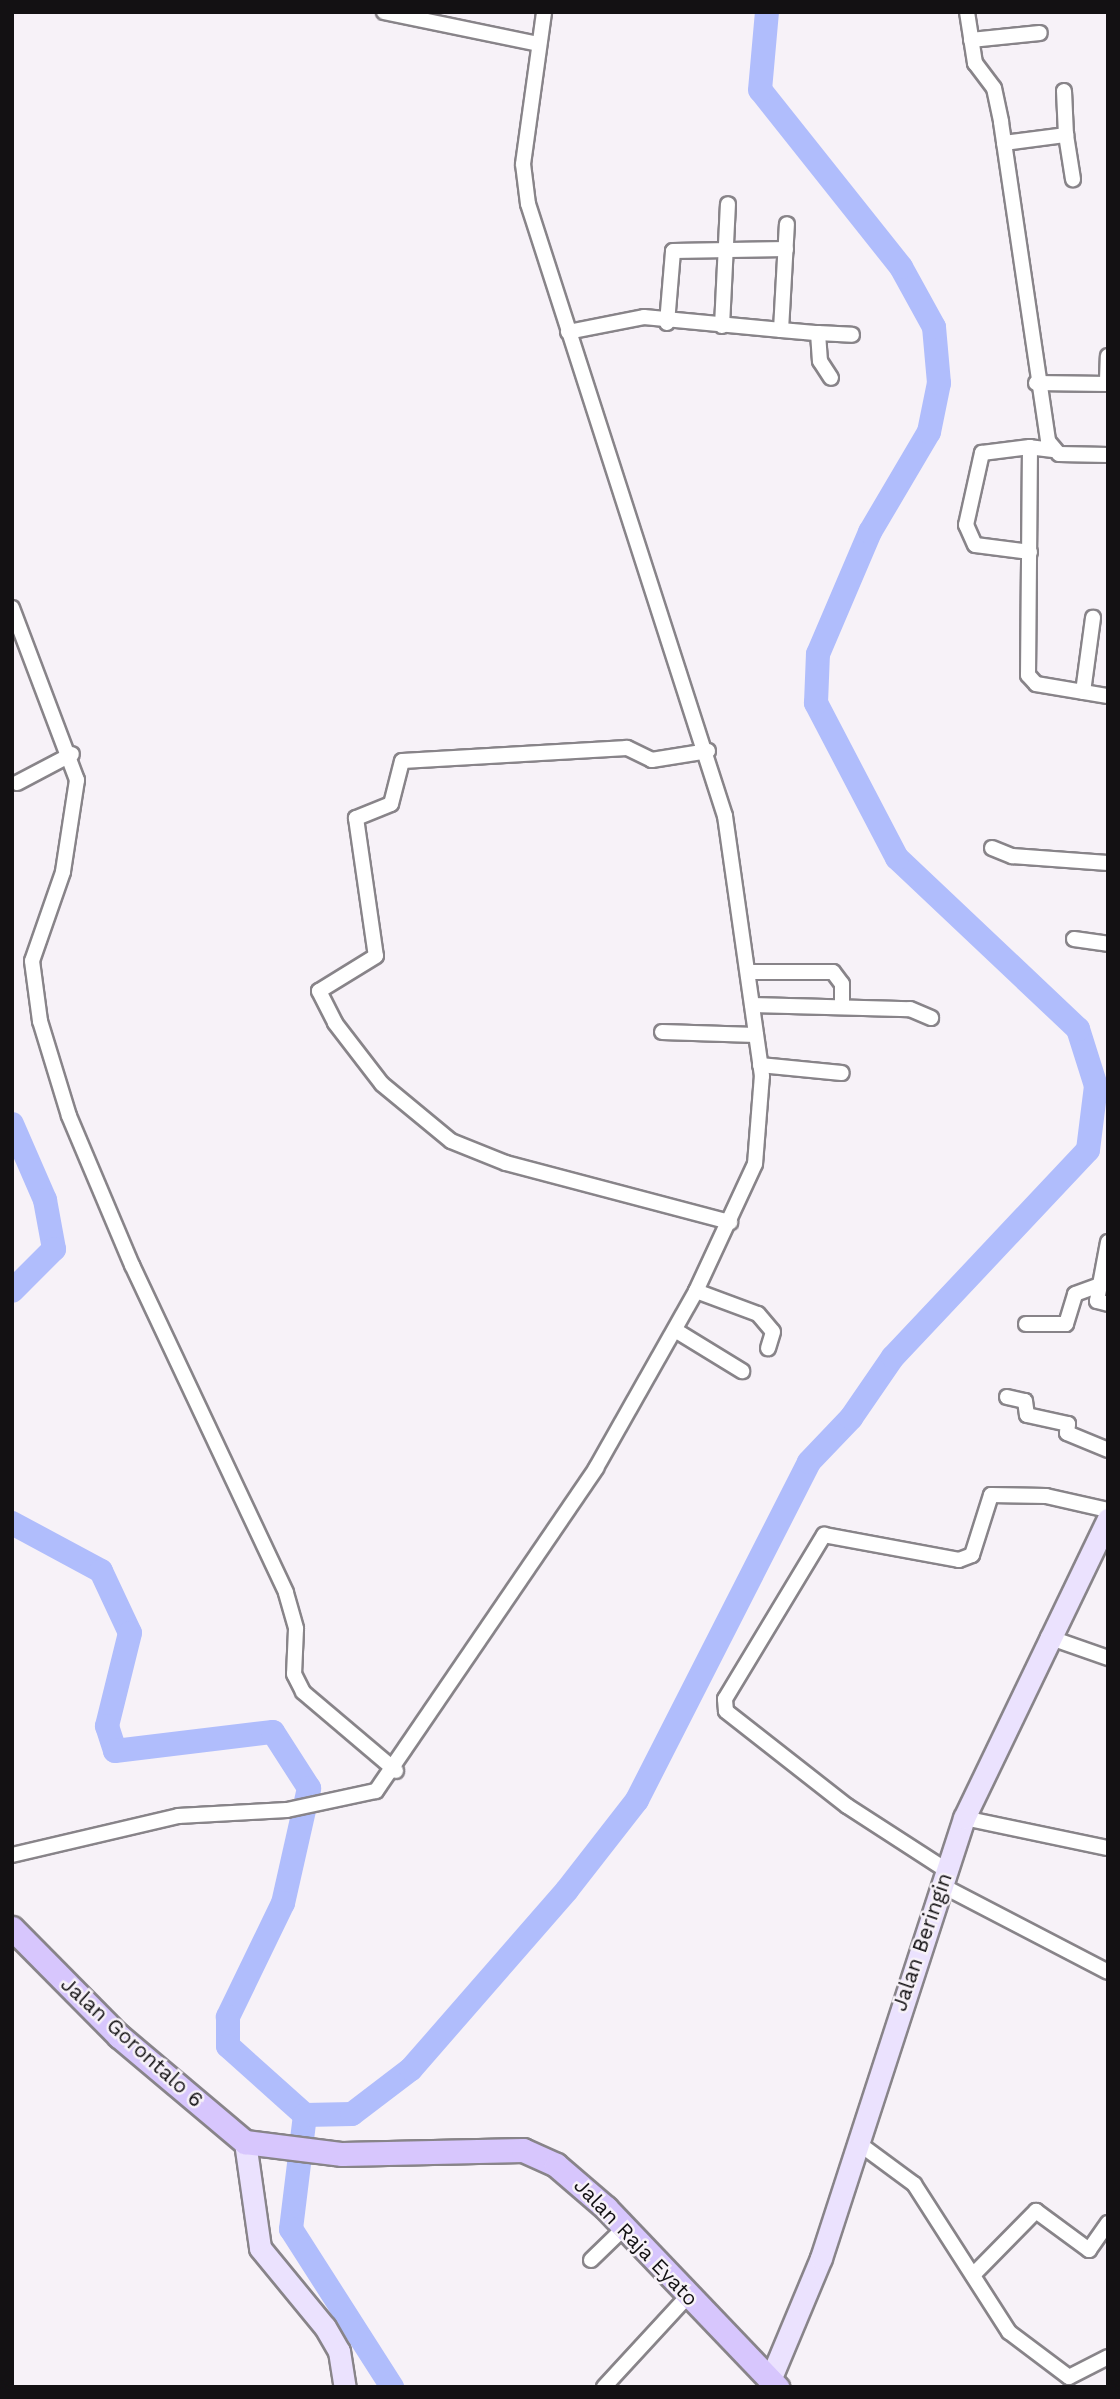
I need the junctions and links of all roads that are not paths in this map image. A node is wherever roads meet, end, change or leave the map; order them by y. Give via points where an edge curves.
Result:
1 (384, 12) edge
2 (544, 12) edge
3 (967, 12) edge
4 (1040, 33) dead end
5 (971, 40) junction
6 (537, 44) junction
7 (1064, 91) dead end
8 (1066, 135) junction
9 (1004, 143) junction
10 (1073, 179) dead end
11 (728, 204) dead end
12 (787, 224) dead end
13 (786, 249) junction
14 (727, 250) junction
15 (667, 323) junction
16 (722, 326) junction
17 (780, 330) junction
18 (568, 332) junction
19 (818, 333) junction
20 (852, 335) dead end
21 (1108, 356) edge
22 (831, 378) dead end
23 (1107, 382) edge
24 (1036, 383) junction
25 (1030, 447) junction
26 (1053, 450) junction
27 (1108, 455) edge
28 (1030, 552) junction
29 (12, 608) edge
30 (1093, 618) dead end
31 (1083, 692) junction
32 (1108, 696) edge
33 (708, 751) junction
34 (72, 754) junction
35 (17, 783) dead end
36 (992, 848) dead end
37 (1108, 863) edge
38 (1074, 939) dead end
39 (1108, 944) edge
40 (750, 972) junction
41 (752, 1005) junction
42 (842, 1006) junction
43 (931, 1018) dead end
44 (662, 1032) dead end
45 (756, 1035) junction
46 (760, 1065) junction
47 (842, 1073) dead end
48 (730, 1222) junction
49 (1108, 1242) edge
50 (1100, 1285) junction
51 (696, 1292) junction
52 (1108, 1304) edge
53 (1026, 1324) dead end
54 (675, 1330) junction
55 (768, 1348) dead end
56 (741, 1371) dead end
57 (1007, 1397) dead end
58 (1108, 1450) edge
59 (1108, 1510) edge
60 (1108, 1519) edge
61 (1048, 1637) junction
62 (1108, 1658) edge
63 (396, 1771) junction
64 (964, 1818) junction
65 (1108, 1849) edge
66 (12, 1855) edge
67 (944, 1877) junction
68 (12, 1928) edge
69 (1108, 1972) edge
70 (857, 2142) junction
71 (252, 2144) junction
72 (1108, 2224) edge
73 (624, 2228) junction
74 (591, 2260) dead end
75 (973, 2275) junction
76 (688, 2296) junction
77 (1108, 2357) edge
78 (774, 2383) edge
79 (345, 2387) edge
80 (604, 2387) edge

1 - 6 street
2 - 6 street
3 - 5 street
4 - 5 street
5 - 9 street via 975,63 994,88
6 - 18 street via 523,164 548,280
7 - 8 street
8 - 9 street
8 - 10 street
9 - 24 street
11 - 14 street
12 - 13 street
13 - 14 street
13 - 17 street
14 - 15 street via 671,253
14 - 16 street
15 - 16 street
15 - 18 street via 634,318
16 - 17 street
17 - 19 street
18 - 33 street
19 - 20 street
19 - 22 street via 820,361
21 - 23 street
23 - 24 street
24 - 26 street
25 - 26 street
25 - 28 street
25 - 28 street via 982,453 967,524 975,545
26 - 27 street
28 - 31 street via 1028,678
29 - 34 street
30 - 31 street
31 - 32 street
33 - 40 street
33 - 48 street via 652,760 627,748 402,761 391,804 356,818 376,956 319,991 335,1023 382,1084 452,1141 506,1163
34 - 35 street
34 - 63 street via 79,793 57,892 32,961 40,1021 65,1104 132,1265 286,1593 296,1629 295,1674 303,1692
36 - 37 street via 1013,856
38 - 39 street
40 - 41 street
40 - 42 street via 833,972 842,984
41 - 42 street
41 - 45 street
42 - 43 street via 910,1009
44 - 45 street
45 - 46 street
46 - 47 street
46 - 48 street via 760,1146
48 - 51 street
49 - 50 street
50 - 52 street via 1097,1301
50 - 53 street via 1075,1294 1066,1324
51 - 54 street
51 - 55 street via 758,1314 773,1332
54 - 56 street
54 - 63 street via 596,1468
57 - 58 street via 1025,1401 1027,1415 1068,1424 1067,1433
59 - 67 street via 1046,1496 991,1495 972,1555 959,1560 824,1535 725,1699 726,1711
60 - 61 street, Jalan Beringin
61 - 62 street
61 - 64 street, Jalan Beringin
63 - 66 street via 368,1795 342,1801 287,1810 178,1816
64 - 65 street
64 - 67 street, Jalan Beringin
67 - 69 street
67 - 70 street, Jalan Beringin
68 - 71 main road, Jalan Gorontalo 6 via 119,2036
70 - 75 street via 914,2184 938,2231
70 - 78 street, Jalan Beringin via 821,2258
71 - 73 main road, Jalan Raja Eyato via 342,2154 523,2150 575,2179
71 - 79 street via 260,2248 326,2327 339,2351
72 - 75 street via 1089,2249 1036,2211
73 - 74 street
73 - 76 main road, Jalan Raja Eyato
75 - 77 street via 999,2321 1063,2376
76 - 78 main road, Jalan Raja Eyato
76 - 80 street

